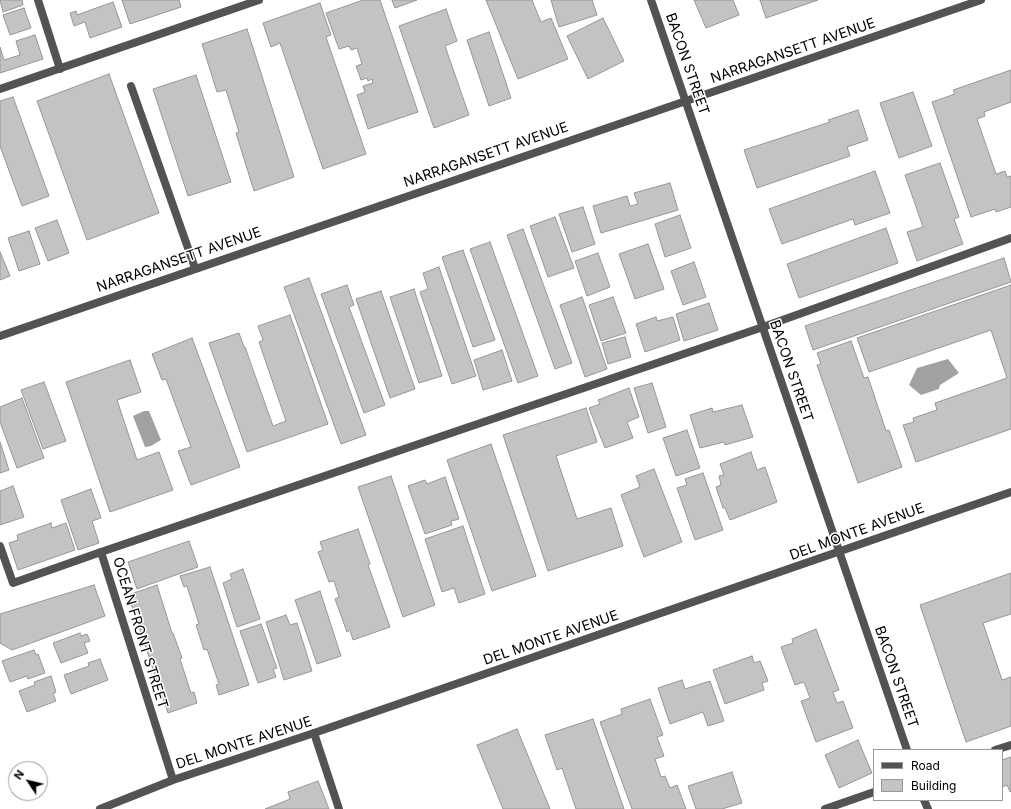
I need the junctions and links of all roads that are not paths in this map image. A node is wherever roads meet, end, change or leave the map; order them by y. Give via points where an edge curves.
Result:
1 (38, 0) edge
2 (259, 0) edge
3 (651, 0) edge
4 (981, 0) edge
5 (60, 69) junction
6 (131, 86) dead end
7 (0, 90) edge
8 (686, 101) junction
9 (1011, 238) edge
10 (195, 268) junction
11 (763, 327) junction
12 (0, 336) edge
13 (1011, 492) edge
14 (0, 546) edge
15 (101, 552) junction
16 (840, 552) junction
17 (314, 733) junction
18 (1011, 745) edge
19 (907, 749) edge
20 (998, 749) edge
21 (172, 780) junction
22 (873, 792) edge
23 (100, 809) edge
24 (339, 809) edge
25 (824, 809) edge

1 - 5 street
2 - 5 street
3 - 8 street, BACON STREET
4 - 8 street, NARRAGANSETT AVENUE
5 - 7 street
6 - 10 street
8 - 10 street, NARRAGANSETT AVENUE
8 - 11 street, BACON STREET
9 - 11 street
10 - 12 street, NARRAGANSETT AVENUE
11 - 15 street
11 - 16 street, BACON STREET
13 - 16 street, DEL MONTE AVENUE
14 - 15 street, OCEAN FRONT STREET via 12,583
15 - 21 street, OCEAN FRONT STREET
16 - 17 street, DEL MONTE AVENUE
16 - 19 street, BACON STREET
17 - 21 street, DEL MONTE AVENUE
17 - 24 street
18 - 20 street
21 - 23 street, DEL MONTE AVENUE
22 - 25 street

